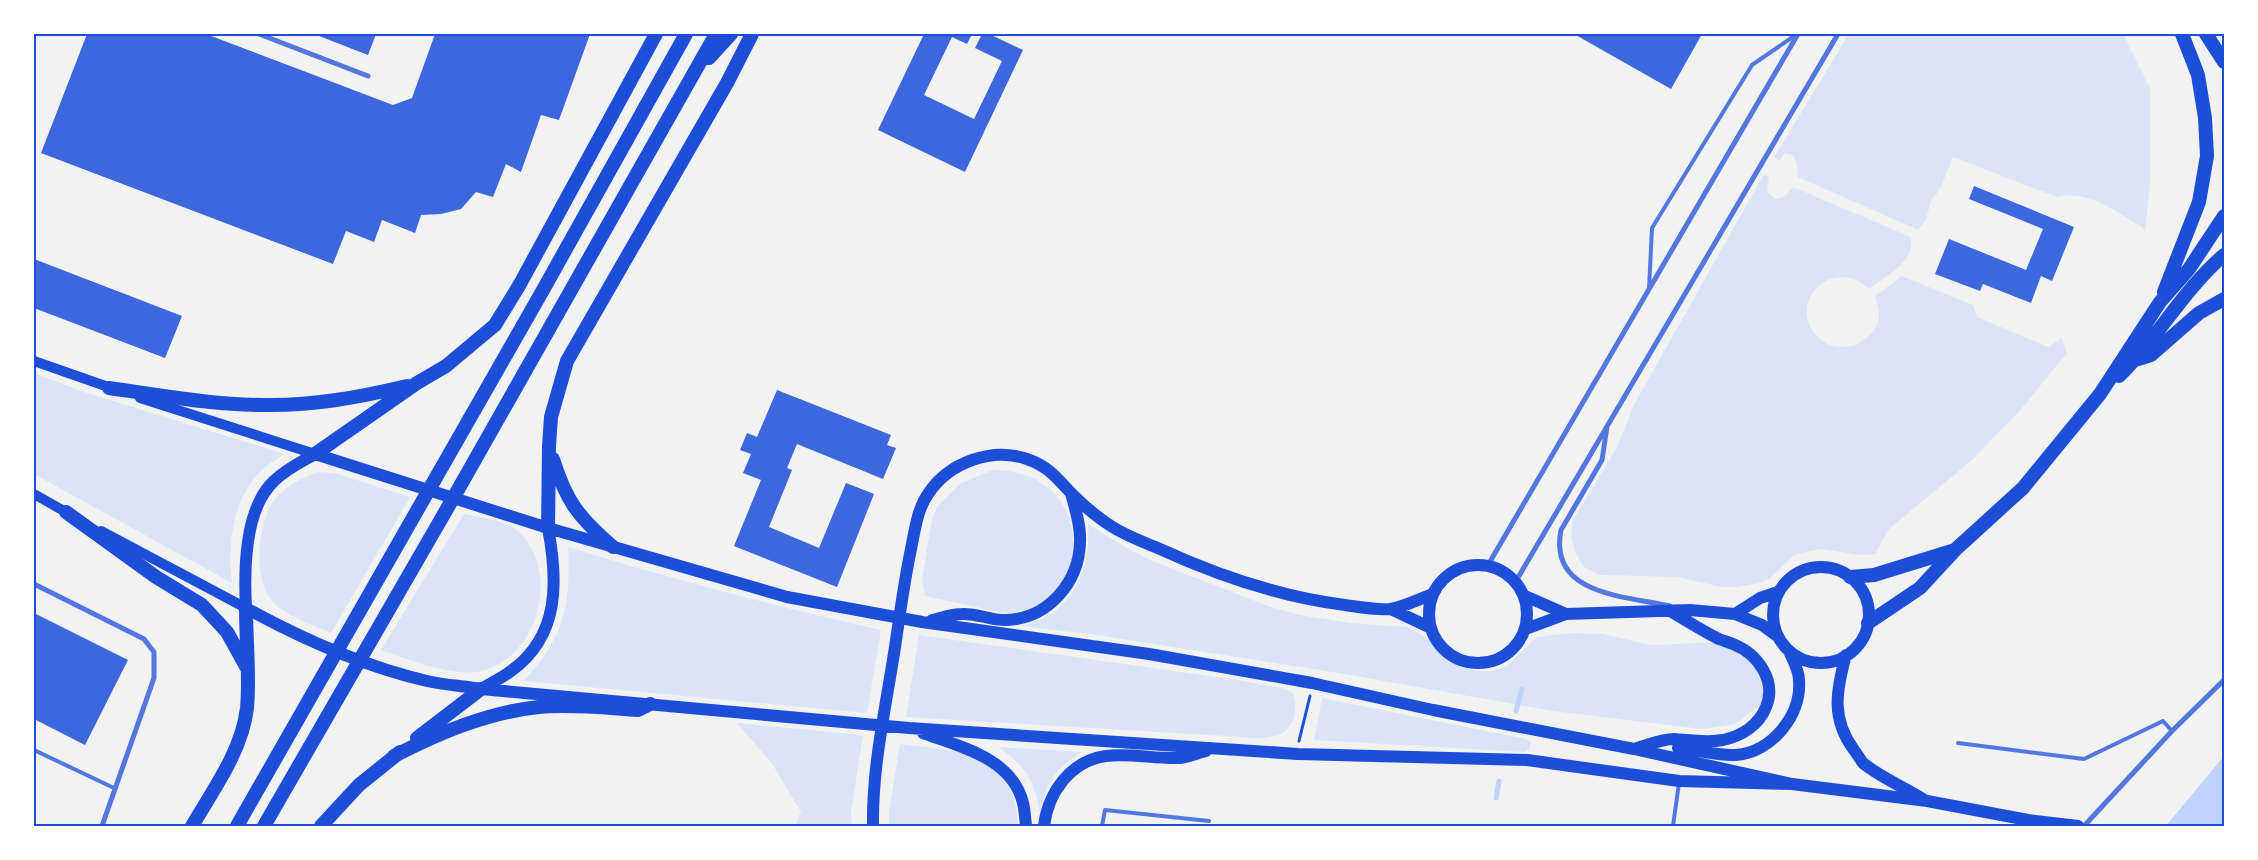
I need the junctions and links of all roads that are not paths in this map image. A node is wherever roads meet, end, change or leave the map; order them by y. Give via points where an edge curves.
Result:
1 (259, 34) edge
2 (656, 34) edge
3 (679, 34) edge
4 (686, 34) edge
5 (716, 34) edge
6 (731, 34) edge
7 (752, 34) edge
8 (1797, 34) edge
9 (1838, 34) edge
10 (2182, 34) edge
11 (2206, 34) edge
12 (2224, 62) edge
13 (668, 65) junction
14 (693, 75) junction
15 (368, 76) dead end
16 (2224, 216) edge
17 (2224, 255) edge
18 (1648, 291) junction
19 (2224, 299) edge
20 (2160, 302) junction
21 (34, 360) edge
22 (2135, 360) junction
23 (417, 383) junction
24 (109, 388) junction
25 (2100, 394) junction
26 (1608, 422) junction
27 (549, 446) junction
28 (315, 454) junction
29 (1071, 493) junction
30 (34, 494) edge
31 (66, 512) junction
32 (548, 528) junction
33 (612, 547) junction
34 (1956, 549) junction
35 (1488, 565) junction
36 (1850, 577) junction
37 (1516, 581) junction
38 (34, 584) edge
39 (1778, 592) junction
40 (1433, 594) junction
41 (1525, 596) junction
42 (246, 608) junction
43 (1392, 609) junction
44 (1690, 610) junction
45 (1670, 611) junction
46 (1566, 614) junction
47 (1735, 614) junction
48 (922, 622) junction
49 (1868, 623) junction
50 (1431, 628) junction
51 (1526, 629) junction
52 (1778, 636) junction
53 (1789, 651) junction
54 (1846, 655) junction
55 (247, 668) junction
56 (2224, 680) edge
57 (481, 689) junction
58 (650, 704) junction
59 (906, 728) junction
60 (2172, 731) junction
61 (1958, 743) dead end
62 (1219, 748) junction
63 (1634, 749) junction
64 (34, 750) edge
65 (394, 756) junction
66 (1679, 781) junction
67 (1792, 784) junction
68 (114, 788) junction
69 (1927, 801) junction
70 (1209, 821) dead end
71 (2051, 825) edge
72 (102, 826) edge
73 (192, 826) edge
74 (236, 826) edge
75 (264, 826) edge
76 (321, 826) edge
77 (873, 826) edge
78 (1026, 826) edge
79 (1044, 826) edge
80 (1102, 826) edge
81 (1673, 826) edge
82 (2078, 826) edge
83 (2084, 826) edge

1 - 15 street
2 - 23 highway via 525,275 494,325 446,366
3 - 13 highway
4 - 13 highway
5 - 14 highway
6 - 14 highway
7 - 27 highway via 567,360 551,417
8 - 18 street
8 - 18 lane via 1752,65 1652,228
9 - 26 street
10 - 20 highway via 2198,75 2205,118 2206,156 2199,202
11 - 12 highway
13 - 74 highway
14 - 75 highway
16 - 20 highway via 2189,269
17 - 22 highway via 2204,274
18 - 35 street
19 - 22 highway via 2199,314 2151,355
20 - 25 highway
21 - 24 main road
22 - 25 highway
23 - 24 highway via 362,397 265,406 206,402
23 - 28 highway
24 - 28 main road
25 - 34 highway via 2023,488
26 - 37 street
26 - 44 street via 1602,460 1561,530 1558,542 1564,565 1578,581 1596,590
27 - 32 highway
27 - 33 highway via 562,488 577,513
28 - 32 main road
28 - 42 main road via 290,467 272,482 261,499 245,555
29 - 43 main road via 1118,531 1246,583 1317,602
29 - 48 main road via 1079,523 1079,559 1074,575 1054,601 1024,618 1006,620 962,614
29 - 77 main road via 1057,476 1043,466 1026,459 991,456 953,469 927,494 918,515 905,576 872,805
30 - 31 main road
31 - 42 main road
31 - 55 highway via 156,577 202,605 227,632
32 - 33 main road
32 - 57 main road via 555,579 549,620 528,656 511,671
33 - 48 main road via 787,597
34 - 36 highway via 1874,575
34 - 49 highway via 1920,588
35 - 37 main road via 1504,571
35 - 40 main road via 1475,564 1451,572
36 - 39 main road via 1838,570 1810,568 1786,581
36 - 49 main road via 1866,598
37 - 41 main road
38 - 68 street via 144,639 154,652 154,678
39 - 47 main road via 1760,598
39 - 52 main road via 1773,607
40 - 43 main road
40 - 50 main road via 1429,605
41 - 46 main road
41 - 51 main road
42 - 55 highway
42 - 57 main road via 321,646 372,666 429,682
43 - 50 main road
44 - 45 main road
44 - 47 main road
45 - 46 main road
45 - 63 main road via 1745,650 1754,658 1768,679 1768,704 1762,717 1738,735 1706,742 1672,739
46 - 51 main road
47 - 52 main road via 1762,625
48 - 63 main road via 1149,654 1312,683
49 - 54 main road via 1864,636
50 - 51 main road via 1446,652 1471,663 1499,659 1520,642
52 - 53 main road
53 - 54 main road via 1802,659 1817,662 1832,661
53 - 63 main road via 1799,677 1800,694 1794,714 1768,742 1751,752 1735,755 1668,746
54 - 69 main road via 1837,701 1840,724 1848,741 1863,762
55 - 73 highway via 247,709 241,733 231,759
56 - 60 street
57 - 58 main road
57 - 65 highway
58 - 59 main road
58 - 65 highway via 638,710 538,707 497,715 430,738
59 - 62 main road
59 - 78 main road via 991,760 1016,785 1023,802
60 - 61 lane via 2163,721 2084,758
60 - 83 street
62 - 66 main road via 1298,754 1527,760
62 - 79 main road via 1181,758 1107,756 1087,761 1060,783 1046,808
63 - 67 main road
64 - 68 lane
65 - 76 highway via 359,785
66 - 67 main road
66 - 81 lane
67 - 69 main road
68 - 72 street
69 - 71 main road
70 - 80 lane via 1105,810
71 - 82 main road

